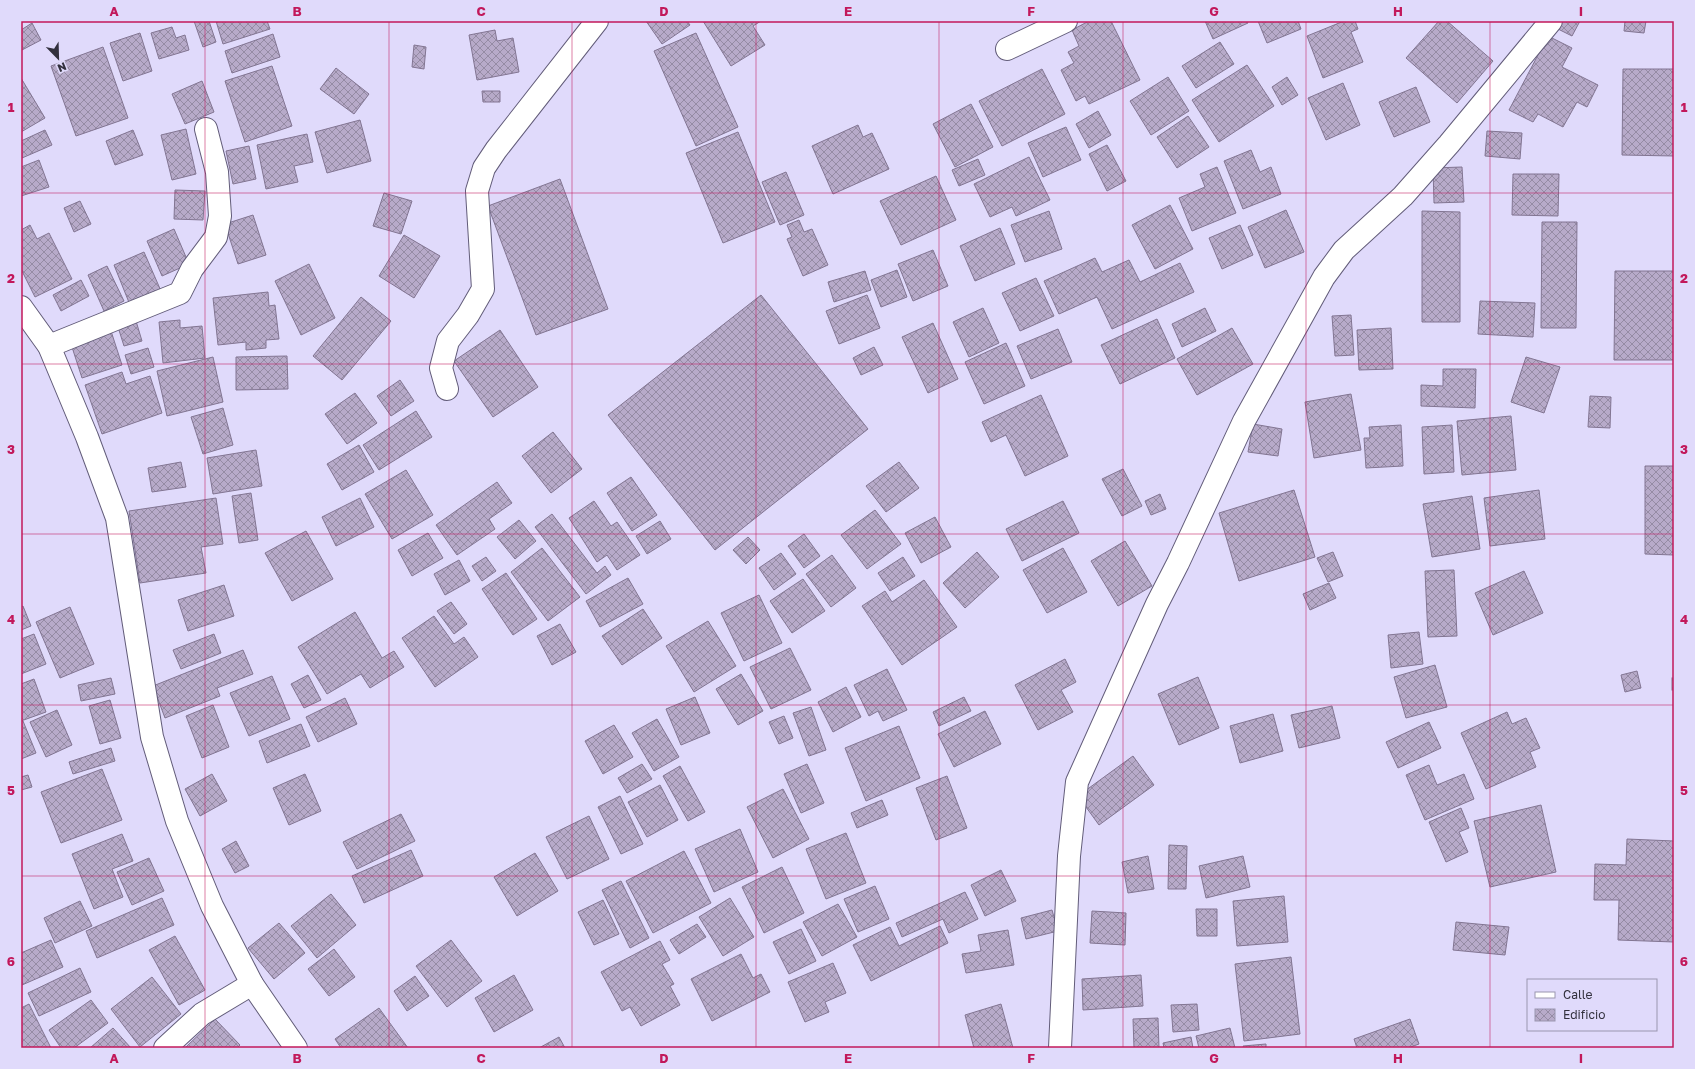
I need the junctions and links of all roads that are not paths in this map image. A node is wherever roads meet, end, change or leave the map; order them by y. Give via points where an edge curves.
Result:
1 (597, 21) edge
2 (1066, 21) edge
3 (1551, 21) edge
4 (1007, 49) dead end
5 (206, 129) dead end
6 (21, 306) edge
7 (49, 346) junction
8 (447, 389) dead end
9 (252, 984) junction
10 (165, 1048) edge
11 (296, 1048) edge
12 (1060, 1048) edge

1 - 8 street via 484,168 477,192 483,289 468,315 448,341 441,368
2 - 4 street
3 - 12 street via 1408,190 1344,250 1324,277 1244,421 1157,604 1077,782 1069,856
5 - 7 street via 217,172 220,216 216,237 192,269 180,292
6 - 7 street
7 - 9 street via 117,518 152,737 176,821 212,906
9 - 10 street via 202,1014
9 - 11 street

